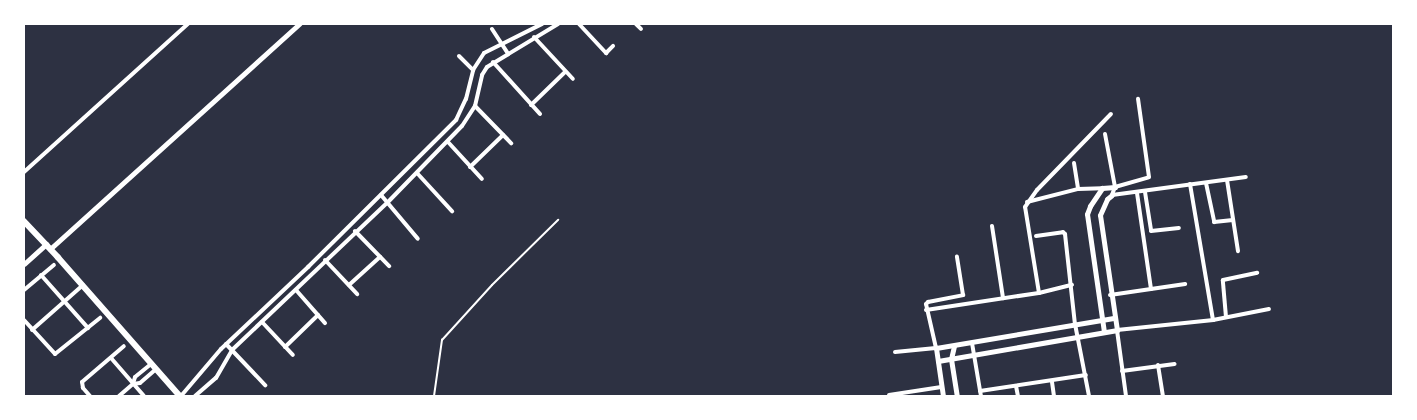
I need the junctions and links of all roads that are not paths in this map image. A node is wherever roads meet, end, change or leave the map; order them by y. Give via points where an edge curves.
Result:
1 (188, 24) edge
2 (299, 24) edge
3 (558, 24) edge
4 (579, 24) edge
5 (636, 24) edge
6 (539, 25) edge
7 (492, 29) dead end
8 (640, 29) dead end
9 (534, 37) junction
10 (501, 44) junction
11 (613, 46) dead end
12 (508, 54) junction
13 (459, 56) dead end
14 (493, 62) junction
15 (473, 70) junction
16 (565, 72) junction
17 (573, 79) dead end
18 (1138, 99) dead end
19 (531, 105) junction
20 (475, 106) junction
21 (540, 114) dead end
22 (1111, 114) dead end
23 (503, 134) junction
24 (1105, 134) dead end
25 (448, 142) junction
26 (511, 143) dead end
27 (1074, 163) dead end
28 (470, 167) junction
29 (24, 172) edge
30 (417, 173) junction
31 (1246, 177) dead end
32 (482, 179) dead end
33 (1227, 180) junction
34 (1206, 183) junction
35 (1190, 184) junction
36 (1115, 187) junction
37 (1102, 188) junction
38 (1078, 189) junction
39 (1146, 192) junction
40 (1137, 193) junction
41 (1112, 194) junction
42 (380, 195) junction
43 (388, 202) junction
44 (1027, 202) junction
45 (452, 211) dead end
46 (558, 220) dead end
47 (1233, 220) junction
48 (24, 221) edge
49 (992, 226) dead end
50 (1179, 228) dead end
51 (356, 231) junction
52 (1036, 236) dead end
53 (418, 239) dead end
54 (48, 247) junction
55 (1238, 251) dead end
56 (957, 256) dead end
57 (380, 257) junction
58 (325, 260) junction
59 (24, 264) edge
60 (54, 265) dead end
61 (388, 266) dead end
62 (308, 267) junction
63 (313, 272) junction
64 (1256, 273) dead end
65 (41, 276) junction
66 (1185, 284) dead end
67 (82, 285) junction
68 (348, 285) junction
69 (1072, 285) junction
70 (1151, 289) junction
71 (24, 290) edge
72 (296, 290) junction
73 (1039, 293) junction
74 (358, 294) dead end
75 (1110, 295) junction
76 (1003, 298) junction
77 (64, 301) junction
78 (1269, 309) dead end
79 (926, 310) junction
80 (318, 315) junction
81 (1226, 317) junction
82 (100, 318) dead end
83 (1113, 318) junction
84 (24, 320) edge
85 (1102, 320) junction
86 (1213, 320) junction
87 (262, 322) junction
88 (325, 323) dead end
89 (1075, 324) junction
90 (88, 328) junction
91 (32, 330) junction
92 (1117, 330) junction
93 (1104, 332) junction
94 (1077, 337) junction
95 (972, 342) junction
96 (226, 344) junction
97 (124, 346) dead end
98 (954, 346) junction
99 (285, 347) junction
100 (936, 348) junction
101 (232, 350) junction
102 (895, 352) dead end
103 (293, 355) dead end
104 (975, 355) junction
105 (110, 358) junction
106 (951, 359) junction
107 (938, 361) junction
108 (1175, 364) dead end
109 (1158, 365) junction
110 (154, 366) junction
111 (1122, 371) junction
112 (1086, 375) junction
113 (1052, 382) junction
114 (133, 384) junction
115 (265, 384) dead end
116 (1016, 386) junction
117 (941, 387) junction
118 (980, 391) junction
119 (904, 394) edge
120 (889, 395) dead end
121 (90, 396) edge
122 (119, 396) edge
123 (144, 396) edge
124 (180, 396) edge
125 (195, 396) edge
126 (434, 396) edge
127 (943, 396) edge
128 (957, 396) edge
129 (981, 396) edge
130 (1018, 396) edge
131 (1054, 396) edge
132 (1090, 396) edge
133 (1126, 396) edge
134 (1163, 396) edge

1 - 29 street
2 - 54 street
3 - 9 street
4 - 11 street via 606,54
5 - 8 street
6 - 10 street
7 - 10 street
9 - 12 street
9 - 16 street
10 - 12 street
10 - 15 street via 484,54
12 - 14 street
13 - 15 street
14 - 19 street
14 - 20 street via 482,75
15 - 42 street via 466,99 456,120
16 - 17 street
16 - 19 street
18 - 36 street via 1149,177
19 - 21 street
20 - 23 street
20 - 25 street
22 - 44 street
23 - 26 street
23 - 28 street
24 - 36 street
25 - 28 street
25 - 30 street
27 - 38 street
28 - 32 street
30 - 43 street
30 - 45 street
31 - 33 street
33 - 34 street
33 - 47 street
34 - 35 street
34 - 47 street via 1214,222
35 - 39 street
35 - 86 street
36 - 37 street
36 - 41 street
37 - 38 street
37 - 85 street via 1087,214
38 - 44 street
39 - 40 street
39 - 50 street via 1151,231
40 - 41 street
40 - 70 street
41 - 75 street via 1100,215
42 - 43 street
42 - 62 street
43 - 51 street
43 - 53 street
44 - 73 street via 1025,207
46 - 126 lane via 442,340
47 - 55 street
48 - 54 main road
49 - 76 street
51 - 57 street
51 - 58 street
52 - 69 street via 1064,232
54 - 59 street
54 - 67 main road
56 - 79 street via 963,295 928,302
57 - 61 street
57 - 68 street
58 - 63 street
58 - 68 street
60 - 65 street
62 - 63 street
62 - 96 street
63 - 72 street
64 - 81 street via 1223,280
65 - 71 street
65 - 77 street
66 - 70 street
67 - 77 street
67 - 110 main road
68 - 74 street
69 - 73 street
69 - 89 street
70 - 75 street
72 - 80 street
72 - 87 street
73 - 76 street
75 - 83 street
76 - 79 street
77 - 90 street
77 - 91 street
78 - 81 street
79 - 100 street
80 - 88 street
80 - 99 street
81 - 86 street
82 - 90 street
83 - 85 street
83 - 92 street
84 - 91 street
85 - 89 street
85 - 93 street
86 - 92 street
87 - 99 street
87 - 101 street
89 - 94 street
89 - 95 street
90 - 91 street via 55,354
92 - 93 street
92 - 111 street
93 - 94 street
94 - 104 street
94 - 112 street
95 - 98 street
95 - 104 street
96 - 101 street
96 - 124 street
97 - 105 street
98 - 100 street
98 - 106 street
99 - 103 street
100 - 102 street
100 - 107 street
101 - 115 street
101 - 125 street via 216,378
104 - 106 street
104 - 118 street
105 - 114 street
105 - 121 street via 82,382
106 - 107 street
106 - 128 street
107 - 117 street
108 - 109 street
109 - 111 street
109 - 134 street
110 - 114 street via 135,378
110 - 114 street via 140,383
110 - 124 main road
111 - 133 street
112 - 113 street
112 - 132 street
113 - 116 street
113 - 131 street
114 - 122 street
114 - 123 street
116 - 118 street
116 - 130 street
117 - 119 street
117 - 127 street
118 - 129 street
119 - 120 street

